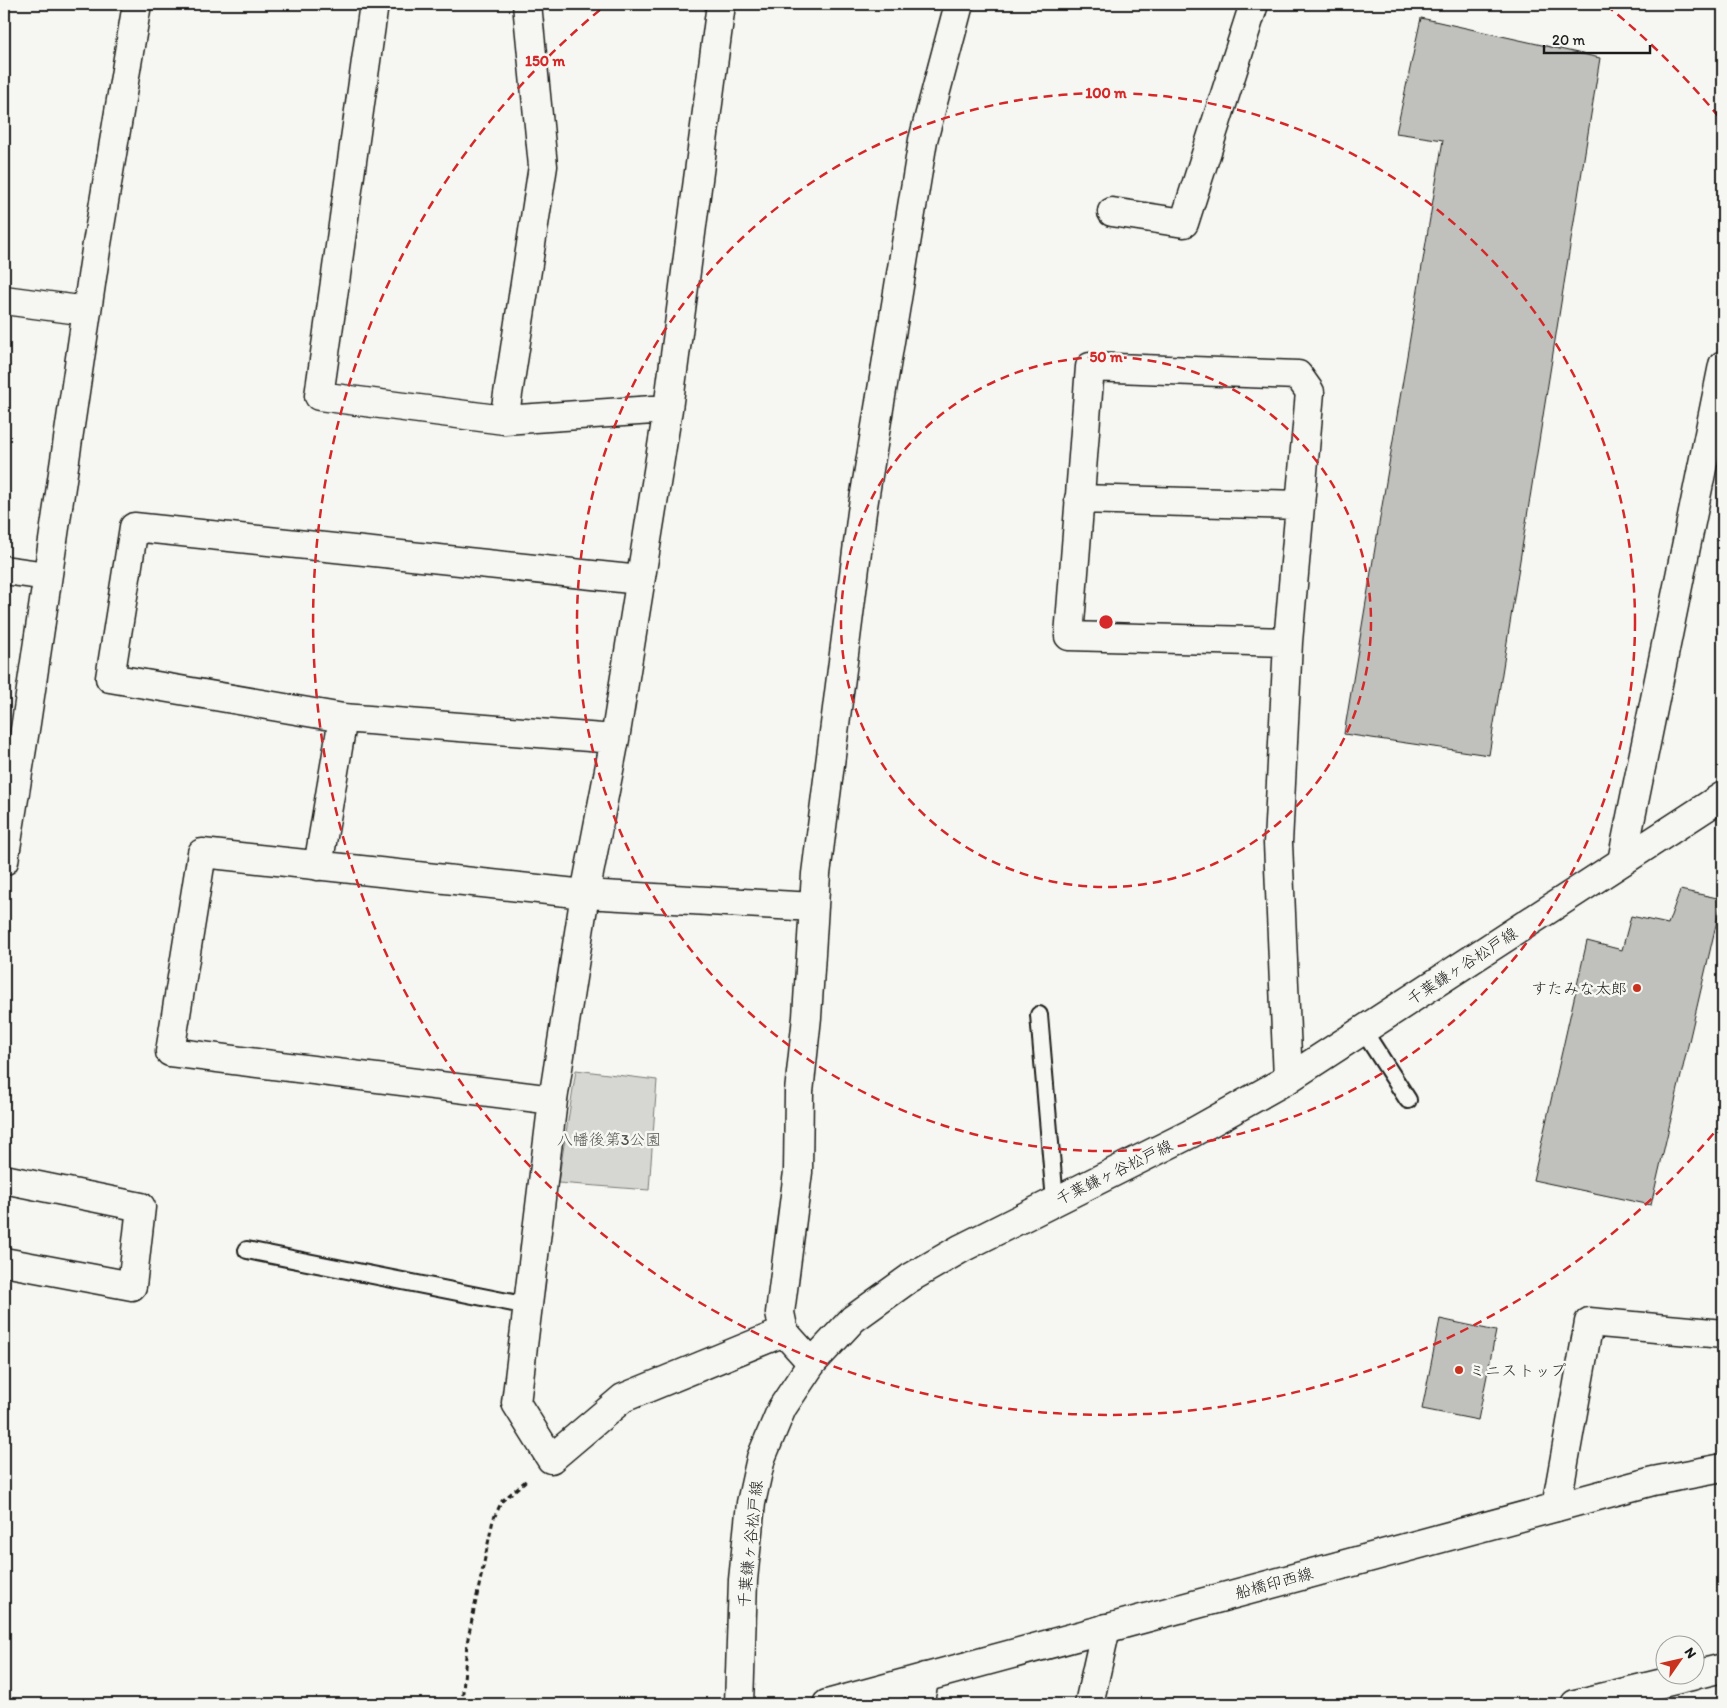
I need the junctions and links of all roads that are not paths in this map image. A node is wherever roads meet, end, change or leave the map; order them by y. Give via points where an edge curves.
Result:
1 (137, 4) edge
2 (374, 4) edge
3 (527, 4) edge
4 (721, 4) edge
5 (959, 4) edge
6 (1254, 4) edge
7 (1112, 212) dead end
8 (4, 300) edge
9 (87, 311) junction
10 (1723, 365) edge
11 (668, 409) junction
12 (504, 420) junction
13 (1079, 499) junction
14 (1300, 505) junction
15 (4, 570) edge
16 (48, 576) junction
17 (640, 580) junction
18 (1288, 642) junction
19 (343, 718) junction
20 (15, 722) edge
21 (615, 740) junction
22 (1723, 796) edge
23 (1622, 861) junction
24 (4, 862) edge
25 (318, 866) junction
26 (585, 894) junction
27 (814, 907) junction
28 (1038, 1015) dead end
29 (1363, 1030) junction
30 (1288, 1079) junction
31 (553, 1100) junction
32 (1408, 1100) dead end
33 (4, 1179) edge
34 (1055, 1201) junction
35 (247, 1250) dead end
36 (4, 1262) edge
37 (528, 1306) junction
38 (784, 1332) junction
39 (1723, 1334) edge
40 (812, 1363) junction
41 (1723, 1468) edge
42 (1556, 1507) junction
43 (1106, 1628) junction
44 (1723, 1668) edge
45 (1704, 1672) edge
46 (925, 1677) junction
47 (1654, 1685) edge
48 (739, 1704) edge
49 (826, 1704) edge
50 (919, 1704) edge
51 (1089, 1704) edge
52 (1575, 1704) edge

1 - 9 street
2 - 12 street via 319,396
3 - 12 street via 543,166
4 - 11 street
5 - 27 street via 923,140 862,512
6 - 7 street via 1184,223
8 - 9 street
9 - 16 street
10 - 23 street
11 - 12 street
11 - 17 street
13 - 14 street
13 - 14 street via 1090,366 1298,375 1310,392
13 - 18 street via 1069,636
14 - 18 street
15 - 16 street
16 - 20 street
17 - 19 street via 134,527 110,678
17 - 21 street
18 - 30 street via 1278,843
19 - 21 street
19 - 25 street
20 - 24 street
21 - 26 street
22 - 23 street, 千葉鎌ヶ谷松戸線
23 - 29 street, 千葉鎌ヶ谷松戸線
25 - 26 street
25 - 31 street via 202,853 170,1052
26 - 27 street
26 - 31 street
27 - 38 street via 799,1092 798,1172 780,1313
28 - 34 lane
29 - 30 street, 千葉鎌ヶ谷松戸線
29 - 32 lane
30 - 34 street, 千葉鎌ヶ谷松戸線 via 1190,1134
31 - 37 street
33 - 36 street via 141,1208 132,1286
34 - 40 street, 千葉鎌ヶ谷松戸線 via 910,1278 853,1319
35 - 37 lane
37 - 38 street via 516,1403 551,1459 623,1398
38 - 40 street
39 - 42 street via 1589,1322
40 - 48 street, 千葉鎌ヶ谷松戸線 via 782,1408 761,1458 751,1503 743,1580
41 - 42 street, 船橋印西線 via 1653,1480
42 - 43 street, 船橋印西線
43 - 46 street, 船橋印西線
43 - 51 street
44 - 45 street
46 - 49 street, 船橋印西線
46 - 50 street
47 - 52 street

